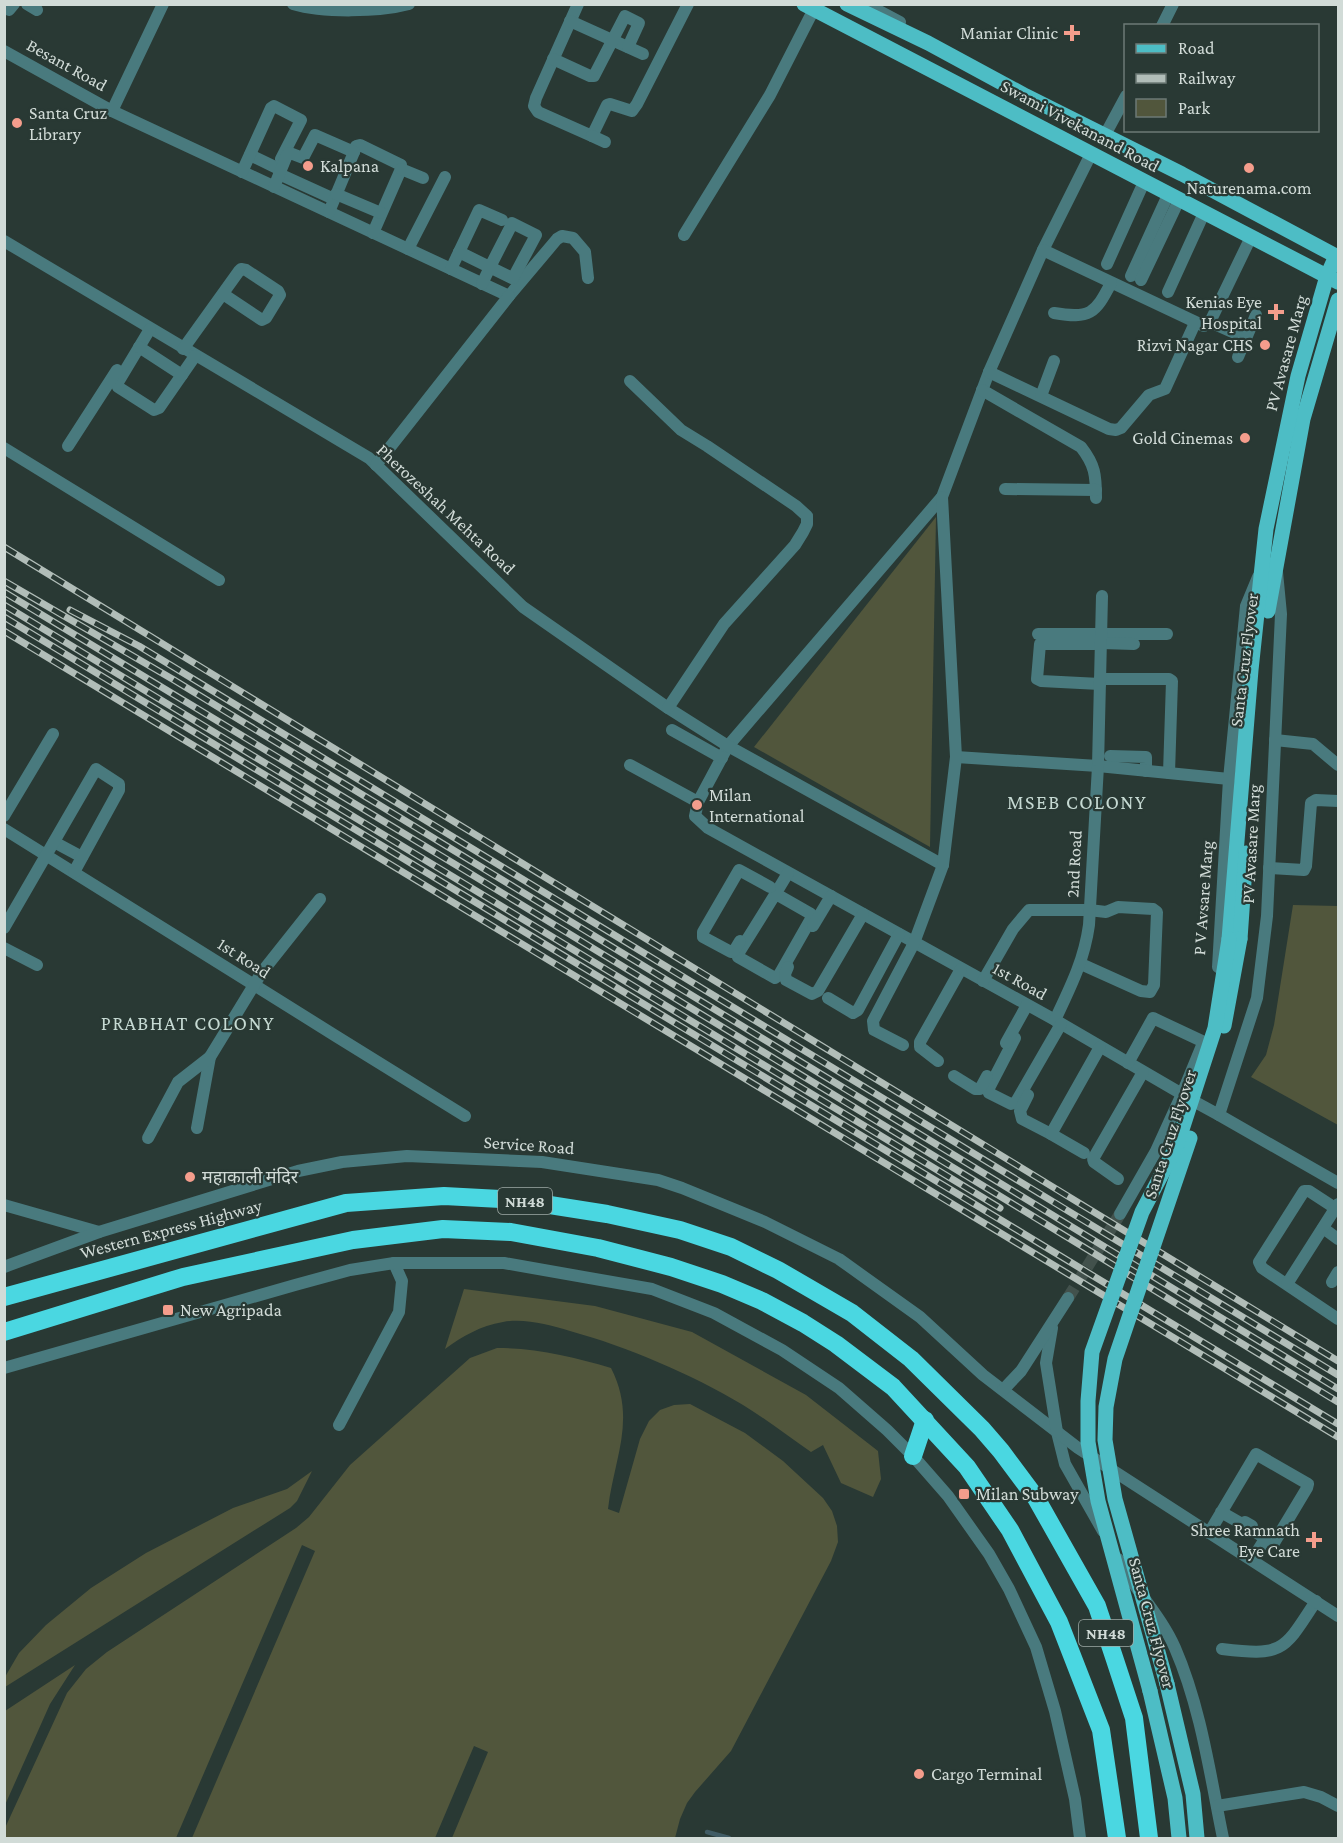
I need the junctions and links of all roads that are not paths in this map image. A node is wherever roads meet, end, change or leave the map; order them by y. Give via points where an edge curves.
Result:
1 (164, 4) edge
2 (293, 4) edge
3 (409, 4) edge
4 (578, 4) edge
5 (688, 4) edge
6 (847, 4) edge
7 (867, 4) edge
8 (1173, 4) edge
9 (809, 7) edge
10 (570, 21) junction
11 (1163, 24) edge
12 (907, 25) dead end
13 (612, 40) junction
14 (628, 47) junction
15 (13, 50) edge
16 (643, 54) dead end
17 (553, 59) junction
18 (43, 66) junction
19 (63, 73) dead end
20 (1124, 98) edge
21 (112, 111) junction
22 (1105, 135) junction
23 (592, 136) junction
24 (605, 142) dead end
25 (354, 152) junction
26 (1091, 154) junction
27 (250, 155) junction
28 (401, 169) junction
29 (278, 171) junction
30 (242, 172) junction
31 (445, 177) dead end
32 (423, 178) dead end
33 (1144, 182) junction
34 (272, 186) junction
35 (335, 196) junction
36 (1174, 197) junction
37 (328, 212) junction
38 (381, 213) junction
39 (1208, 215) junction
40 (502, 220) dead end
41 (373, 233) junction
42 (684, 235) dead end
43 (1251, 237) junction
44 (4, 241) edge
45 (408, 249) junction
46 (1043, 250) junction
47 (459, 252) junction
48 (1337, 257) edge
49 (1107, 264) dead end
50 (490, 267) junction
51 (451, 269) junction
52 (588, 278) dead end
53 (1136, 278) dead end
54 (1333, 279) edge
55 (1110, 283) junction
56 (482, 284) junction
57 (1171, 293) dead end
58 (223, 294) junction
59 (509, 296) junction
60 (1338, 300) edge
61 (1054, 313) dead end
62 (1256, 315) dead end
63 (1210, 322) junction
64 (1195, 323) junction
65 (148, 328) junction
66 (1246, 338) junction
67 (139, 347) junction
68 (183, 349) junction
69 (195, 356) junction
70 (1238, 357) dead end
71 (1054, 361) dead end
72 (989, 372) junction
73 (182, 375) junction
74 (630, 381) dead end
75 (982, 390) junction
76 (1041, 396) junction
77 (68, 446) dead end
78 (4, 448) edge
79 (1290, 449) junction
80 (376, 465) junction
81 (1005, 489) dead end
82 (942, 497) junction
83 (1269, 568) junction
84 (219, 580) dead end
85 (1273, 584) joint
86 (1102, 596) dead end
87 (1038, 634) dead end
88 (1167, 634) dead end
89 (1099, 642) junction
90 (1134, 644) dead end
91 (1174, 674) dead end
92 (1098, 676) junction
93 (668, 708) junction
94 (672, 730) dead end
95 (53, 734) dead end
96 (1275, 740) junction
97 (728, 746) junction
98 (1110, 756) dead end
99 (956, 757) junction
100 (722, 758) junction
101 (630, 765) dead end
102 (1338, 765) edge
103 (1098, 766) junction
104 (1146, 771) junction
105 (1169, 773) junction
106 (1230, 779) junction
107 (1338, 801) edge
108 (697, 803) junction
109 (4, 816) edge
110 (4, 829) edge
111 (54, 842) junction
112 (47, 855) junction
113 (82, 857) junction
114 (943, 865) junction
115 (1269, 868) junction
116 (785, 871) junction
117 (74, 872) junction
118 (773, 891) junction
119 (831, 896) junction
120 (320, 899) dead end
121 (1089, 910) junction
122 (863, 914) junction
123 (4, 928) edge
124 (899, 934) junction
125 (1234, 939) junction
126 (914, 943) junction
127 (4, 948) edge
128 (1081, 963) junction
129 (38, 965) dead end
130 (961, 969) junction
131 (983, 981) junction
132 (253, 986) junction
133 (828, 998) dead end
134 (1028, 1005) junction
135 (1058, 1022) junction
136 (1015, 1038) dead end
137 (1204, 1042) junction
138 (903, 1045) dead end
139 (1100, 1047) junction
140 (1050, 1054) dead end
141 (210, 1057) junction
142 (938, 1061) dead end
143 (1128, 1063) junction
144 (1143, 1072) junction
145 (954, 1076) dead end
146 (1182, 1094) junction
147 (1219, 1115) junction
148 (465, 1116) dead end
149 (197, 1128) dead end
150 (1051, 1134) junction
151 (148, 1138) dead end
152 (1084, 1153) dead end
153 (1118, 1179) dead end
154 (1338, 1183) edge
155 (4, 1204) edge
156 (1337, 1205) edge
157 (1119, 1214) tunnel mouth
158 (1323, 1228) junction
159 (99, 1232) junction
160 (1338, 1239) edge
161 (394, 1263) junction
162 (4, 1267) edge
163 (1287, 1284) junction
164 (4, 1297) edge
165 (1068, 1298) tunnel mouth
166 (1338, 1319) edge
167 (1053, 1324) junction
168 (4, 1332) edge
169 (4, 1368) edge
170 (1003, 1390) junction
171 (925, 1420) junction
172 (339, 1425) dead end
173 (1057, 1432) junction
174 (914, 1456) junction
175 (1221, 1512) junction
176 (1209, 1533) junction
177 (1265, 1539) junction
178 (1252, 1560) junction
179 (1316, 1601) junction
180 (1338, 1616) edge
181 (1221, 1649) dead end
182 (1217, 1806) junction
183 (1338, 1806) edge
184 (1080, 1839) edge
185 (1117, 1839) edge
186 (1149, 1839) edge
187 (1179, 1839) edge
188 (1197, 1839) edge
189 (1223, 1839) edge

1 - 21 street
2 - 3 street via 345,10 389,9
4 - 10 street
5 - 23 street via 632,111 608,105
6 - 22 main road, Swami Vivekanand Road
7 - 12 street
8 - 11 street
9 - 26 main road, Swami Vivekanand Road
9 - 42 street via 770,96
10 - 13 street
10 - 17 street
13 - 14 street
13 - 14 street via 623,18 628,16 639,23
13 - 17 street via 592,77
14 - 16 street
15 - 18 street, Besant Road
17 - 23 street via 535,109
18 - 19 street via 60,76
18 - 21 street, Besant Road
20 - 22 street
21 - 30 street, Besant Road
22 - 48 main road, Swami Vivekanand Road
23 - 24 street
25 - 28 street via 360,145 400,164
25 - 29 street via 315,135 303,158 288,154
25 - 35 street
26 - 33 main road, Swami Vivekanand Road
26 - 46 street
27 - 29 street
27 - 29 street via 272,107 300,118
27 - 30 street
28 - 32 street
28 - 38 street
29 - 34 street
29 - 35 street
30 - 34 street, Besant Road
31 - 45 street
33 - 36 main road, Swami Vivekanand Road
33 - 49 street
34 - 37 street, Besant Road
35 - 37 street
35 - 38 street
36 - 39 main road, Swami Vivekanand Road
36 - 53 street
37 - 41 street, Besant Road
38 - 41 street
39 - 43 main road, Swami Vivekanand Road
39 - 57 street
40 - 47 street via 479,210
41 - 45 street, Besant Road
43 - 54 main road, Swami Vivekanand Road
43 - 63 street
44 - 65 street, Pherozeshah Mehta Road
45 - 51 street, Besant Road
46 - 55 street
46 - 72 street
47 - 50 street
47 - 51 street
48 - 54 main road, PV Avasare Marg
50 - 50 street via 514,278 536,235 512,223
50 - 56 street
51 - 56 street, Besant Road
52 - 59 street via 585,252 573,238 562,236
54 - 79 main road, PV Avasare Marg via 1298,376
55 - 61 street via 1093,311 1075,317
55 - 64 street
56 - 59 street, Besant Road
58 - 58 street via 243,269 280,295 262,320
58 - 68 street
59 - 80 street
60 - 79 main road, P V Avsare Marg via 1303,419
62 - 66 street
63 - 64 street via 1204,326
63 - 66 street
64 - 76 street via 1165,389 1149,395 1121,428 1109,429
65 - 67 street
65 - 68 street, Pherozeshah Mehta Road
65 - 77 street
66 - 70 street
67 - 73 street
67 - 73 street via 117,381 118,387 157,410
68 - 69 street, Pherozeshah Mehta Road
69 - 73 street
69 - 80 street, Pherozeshah Mehta Road
71 - 76 street
72 - 75 street
72 - 76 street
74 - 93 street via 681,430 807,516 807,524 795,545 724,624
75 - 81 street via 1081,447 1092,461 1096,479 1096,494
75 - 82 street
78 - 84 street
79 - 83 main road, P V Avsare Marg
80 - 93 street, Pherozeshah Mehta Road via 523,607
82 - 97 street
82 - 99 street
83 - 85 main road, P V Avsare Marg
83 - 96 street, PV Avasare Marg via 1281,596
83 - 106 street, P V Avsare Marg via 1245,606
83 - 125 main road via 1251,670
85 - 125 main road, Santa Cruz Flyover
86 - 89 street, 2nd Road
87 - 89 street
88 - 89 street
89 - 90 street
89 - 92 street, 2nd Road
89 - 92 street via 1040,644 1037,679
91 - 92 street
92 - 103 street, 2nd Road
92 - 105 street via 1172,681
93 - 97 street, Pherozeshah Mehta Road
94 - 100 street
95 - 109 street
96 - 102 street via 1312,744
96 - 115 street, PV Avasare Marg
97 - 100 street
97 - 114 street, Pherozeshah Mehta Road
98 - 104 street via 1146,757
99 - 103 street
99 - 114 street
100 - 108 street
101 - 108 street
103 - 104 street
103 - 121 street, 2nd Road
104 - 105 street
105 - 106 street
106 - 137 street, P V Avsare Marg via 1219,956
107 - 115 street via 1311,802 1304,870
108 - 116 street, 1st Road via 695,816 699,822
110 - 112 street, 1st Road
111 - 112 street
111 - 113 street
111 - 113 street via 94,770 98,770 119,784 119,790
112 - 117 street, 1st Road
112 - 123 street
113 - 117 street
114 - 126 street
115 - 147 street, PV Avasare Marg via 1257,998
116 - 118 street
116 - 119 street, 1st Road
117 - 132 street, 1st Road
118 - 118 street via 734,951 703,937 736,872 742,871
118 - 118 street via 738,957 775,978 812,917
119 - 122 street, 1st Road
119 - 122 street via 785,974 786,980 812,994 818,991
120 - 132 street
121 - 128 street, 2nd Road
121 - 128 street via 1156,910 1153,989 1145,992
121 - 131 street via 1029,910 1013,929
122 - 124 street, 1st Road
124 - 126 street, 1st Road
124 - 133 street via 858,1011
125 - 187 main road, Santa Cruz Flyover, bridge via 1215,1028 1177,1145 1142,1212 1092,1352 1088,1401 1088,1442 1098,1501 1150,1691 1175,1798
125 - 188 main road, Santa Cruz Flyover, bridge via 1224,1027 1114,1359 1106,1407 1105,1440 1115,1499 1167,1684 1193,1794
126 - 130 street, 1st Road
126 - 138 street via 872,1026
127 - 129 street
128 - 135 street, 2nd Road
130 - 131 street, 1st Road
130 - 142 street via 920,1042 920,1047
131 - 134 street, 1st Road
132 - 141 street
132 - 148 street, 1st Road
134 - 135 street, 1st Road
134 - 145 street via 980,1089
135 - 136 street, 2nd Road via 1016,1102 1011,1104 988,1090
135 - 139 street, 1st Road
137 - 143 street via 1153,1018
137 - 146 street, P V Avsare Marg
139 - 143 street, 1st Road
139 - 150 street
140 - 150 street via 1020,1115
141 - 149 street
141 - 151 street via 178,1082
143 - 144 street, 1st Road
144 - 146 street, 1st Road
144 - 153 street via 1093,1159
146 - 147 street, 1st Road
146 - 157 street, P V Avsare Marg via 1156,1151
147 - 154 street, 1st Road
150 - 152 street
155 - 159 street
156 - 158 street
156 - 163 street via 1305,1190 1259,1259 1261,1266
158 - 160 street
158 - 163 street
159 - 162 street, Service Road
159 - 170 street, Service Road via 298,1171 342,1162 407,1156 542,1162 597,1169 682,1188 765,1222 839,1259 920,1317
161 - 169 street via 350,1270
161 - 172 street via 402,1281 399,1312
161 - 174 street via 504,1263 652,1289 714,1313 782,1350 839,1388
163 - 166 street
164 - 186 highway, Western Express Highway / NH48 via 346,1203 444,1196 518,1200 607,1214 680,1230 731,1247 852,1313 911,1359 982,1429 1036,1498 1097,1606 1134,1718
165 - 167 street
167 - 170 street
167 - 173 street via 1046,1363
168 - 171 highway, NH48 via 183,1277 353,1240 443,1229 511,1232 587,1246 722,1284 803,1323 836,1344 893,1388
170 - 173 street, Service Road
171 - 174 highway
171 - 185 highway, NH48 via 967,1467 1010,1530 1059,1622 1101,1730
173 - 176 street, Service Road
173 - 182 street via 1065,1464 1131,1582 1174,1646 1194,1702
174 - 184 street via 989,1554 1036,1647 1060,1733
175 - 176 street
175 - 177 street via 1252,1526 1250,1529
175 - 177 street via 1256,1454 1308,1484 1276,1542
176 - 178 street, Service Road
177 - 178 street
178 - 179 street, Service Road
179 - 180 street, Service Road
179 - 181 street via 1294,1636 1282,1647 1254,1653
182 - 183 street via 1304,1792
182 - 189 street

